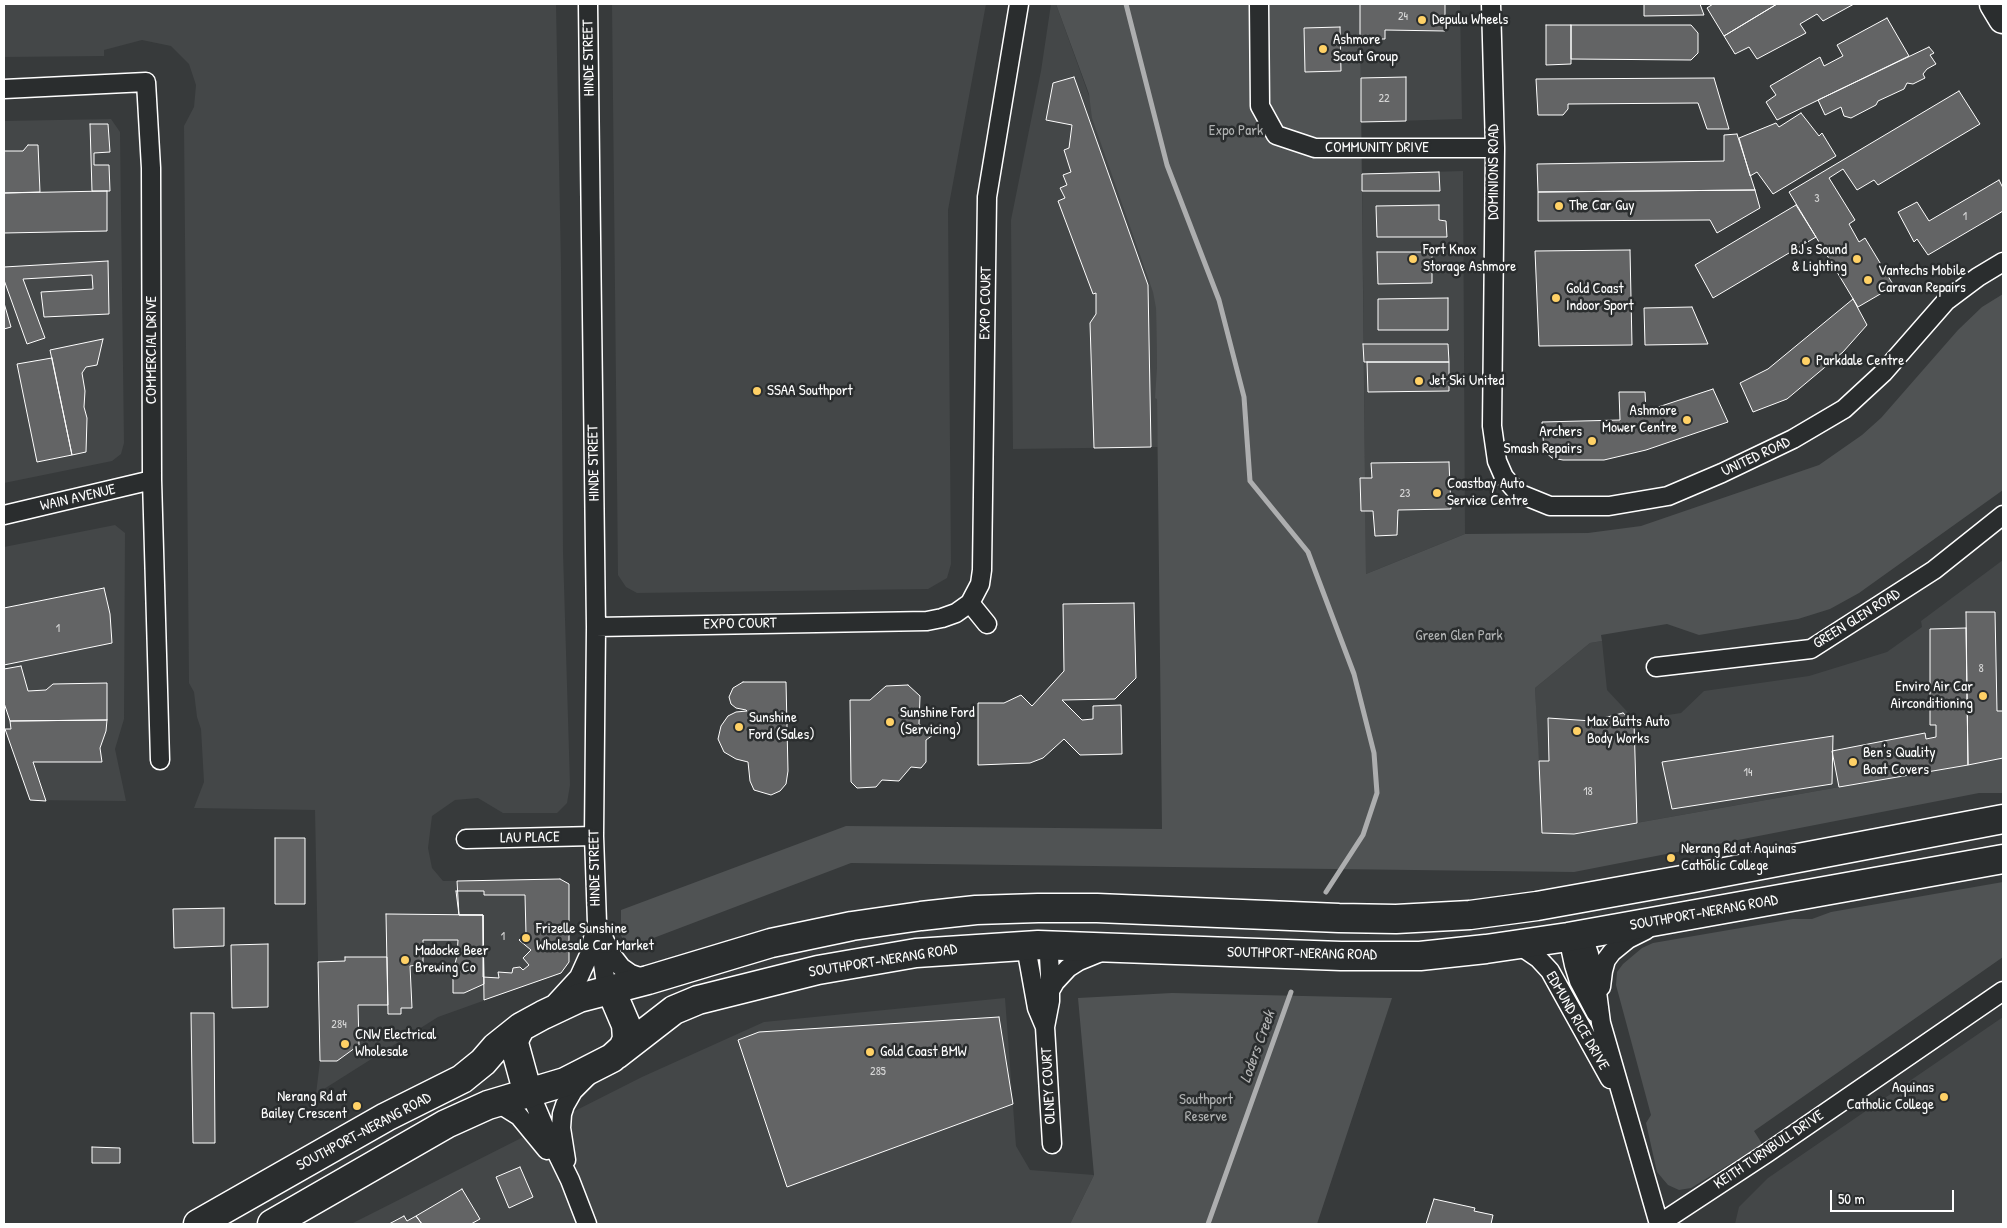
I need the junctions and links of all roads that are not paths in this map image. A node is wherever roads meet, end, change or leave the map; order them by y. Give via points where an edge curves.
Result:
1 (588, 4) edge
2 (1019, 4) edge
3 (1259, 4) edge
4 (1491, 4) edge
5 (1994, 4) edge
6 (2003, 20) edge
7 (4, 89) edge
8 (1495, 148) junction
9 (2003, 262) edge
10 (2003, 268) edge
11 (1978, 277) junction
12 (1497, 461) joint
13 (152, 480) junction
14 (4, 515) edge
15 (2003, 515) edge
16 (970, 603) junction
17 (987, 624) dead end
18 (596, 627) junction
19 (1656, 667) dead end
20 (160, 760) dead end
21 (2003, 819) edge
22 (594, 836) junction
23 (466, 839) dead end
24 (2003, 859) edge
25 (1568, 901) junction
26 (1038, 908) junction
27 (1677, 918) junction
28 (597, 923) junction
29 (1575, 936) junction
30 (1038, 945) junction
31 (1519, 945) junction
32 (1116, 947) junction
33 (648, 980) junction
34 (1051, 989) junction
35 (609, 991) junction
36 (2003, 991) edge
37 (1600, 1015) junction
38 (532, 1021) junction
39 (1045, 1027) junction
40 (607, 1061) junction
41 (529, 1093) junction
42 (488, 1105) junction
43 (1625, 1106) junction
44 (1052, 1144) dead end
45 (570, 1180) junction
46 (198, 1224) edge
47 (272, 1224) edge
48 (587, 1224) edge
49 (1659, 1224) edge

1 - 18 street, HINDE STREET
2 - 16 street, EXPO COURT via 988,197 982,570 980,584
3 - 8 street, COMMUNITY DRIVE via 1260,106 1276,135 1315,148
4 - 8 street, DOMINIONS ROAD
5 - 6 main road
7 - 13 street, COMMERCIAL DRIVE via 146,82 151,168
8 - 12 street, DOMINIONS ROAD via 1492,426
9 - 11 street, UNITED ROAD
10 - 11 street, UNITED ROAD
11 - 12 street, UNITED ROAD via 1940,307 1883,373 1844,409 1793,439 1668,496 1609,506 1550,506 1518,493 1504,478
13 - 14 street, WAIN AVENUE
13 - 20 street, COMMERCIAL DRIVE
15 - 19 street, GREEN GLEN ROAD via 1934,570 1811,649
16 - 17 street
16 - 18 street, EXPO COURT via 956,613 927,621
18 - 22 street, HINDE STREET
21 - 25 main road
22 - 23 street, LAU PLACE
22 - 28 street, HINDE STREET
24 - 27 main road, SOUTHPORT-NERANG ROAD
25 - 26 main road via 1470,915 1396,919
25 - 29 main road
26 - 30 main road
26 - 33 main road via 976,910 852,926 771,943
27 - 29 main road, SOUTHPORT-NERANG ROAD
27 - 37 street, EDMUND RICE DRIVE via 1628,939 1612,952 1603,971
28 - 33 street, HINDE STREET via 622,967
28 - 35 street, HINDE STREET
28 - 38 street, HINDE STREET via 589,955 579,977 566,993
29 - 31 main road, SOUTHPORT-NERANG ROAD
29 - 37 street, EDMUND RICE DRIVE via 1574,965 1579,981
30 - 32 main road, SOUTHPORT-NERANG ROAD
30 - 34 street, OLNEY COURT via 1049,956
30 - 39 street, OLNEY COURT via 1028,958 1037,1008
30 - 40 main road, SOUTHPORT-NERANG ROAD via 945,950 872,960 698,1000 674,1010
31 - 32 main road, SOUTHPORT-NERANG ROAD via 1420,956
31 - 43 street, EDMUND RICE DRIVE via 1550,971
32 - 34 street via 1079,961 1061,975
33 - 35 main road
34 - 39 street, OLNEY COURT
35 - 38 main road, SOUTHPORT-NERANG ROAD via 579,998
35 - 40 main road via 626,1025 627,1039 624,1048
36 - 49 street, KEITH TURNBULL DRIVE
37 - 43 street, EDMUND RICE DRIVE
38 - 41 main road via 516,1036 514,1043
38 - 46 main road, SOUTHPORT-NERANG ROAD via 496,1047 462,1079 386,1117
39 - 44 street, OLNEY COURT
40 - 41 main road, SOUTHPORT-NERANG ROAD via 565,1082
40 - 45 street via 573,1091 565,1104 561,1128
41 - 42 main road, SOUTHPORT-NERANG ROAD
41 - 45 street
42 - 45 street via 503,1106 519,1116
42 - 47 main road, SOUTHPORT-NERANG ROAD via 446,1124
43 - 49 street, EDMUND RICE DRIVE
45 - 48 street

